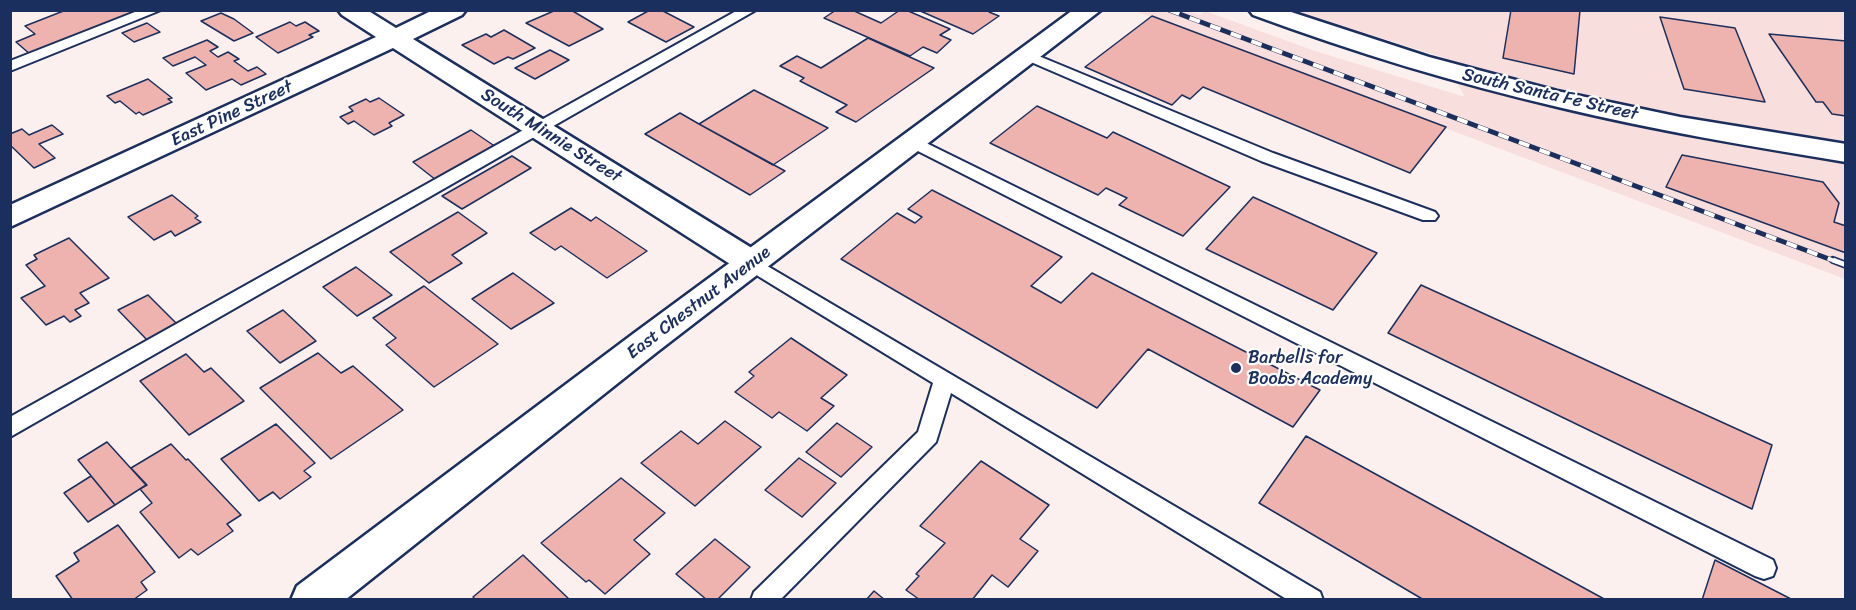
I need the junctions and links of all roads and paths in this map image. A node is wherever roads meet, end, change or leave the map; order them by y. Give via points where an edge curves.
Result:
1 (154, 10) edge
2 (350, 10) edge
3 (454, 10) edge
4 (750, 10) edge
5 (1089, 10) edge
6 (1261, 10) edge
7 (395, 38) junction
8 (1029, 56) junction
9 (10, 67) edge
10 (540, 129) junction
11 (914, 142) junction
12 (1845, 153) edge
13 (1429, 216) dead end
14 (10, 217) edge
15 (752, 263) junction
16 (945, 379) junction
17 (10, 428) edge
18 (1764, 568) dead end
19 (312, 600) edge
20 (763, 600) edge
21 (1311, 600) edge

1 - 9 lane
2 - 7 street, South Minnie Street
3 - 7 street, East Pine Street
4 - 10 lane
5 - 8 street, East Chestnut Avenue
6 - 12 street, South Santa Fe Street via 1413,61 1518,90 1680,125
7 - 10 street, South Minnie Street
7 - 14 street, East Pine Street
8 - 11 street, East Chestnut Avenue
8 - 13 lane via 1268,157
10 - 15 street, South Minnie Street
10 - 17 lane
11 - 15 street, East Chestnut Avenue
11 - 18 lane
15 - 16 lane
15 - 19 street, East Chestnut Avenue
16 - 20 lane via 928,435
16 - 21 lane

